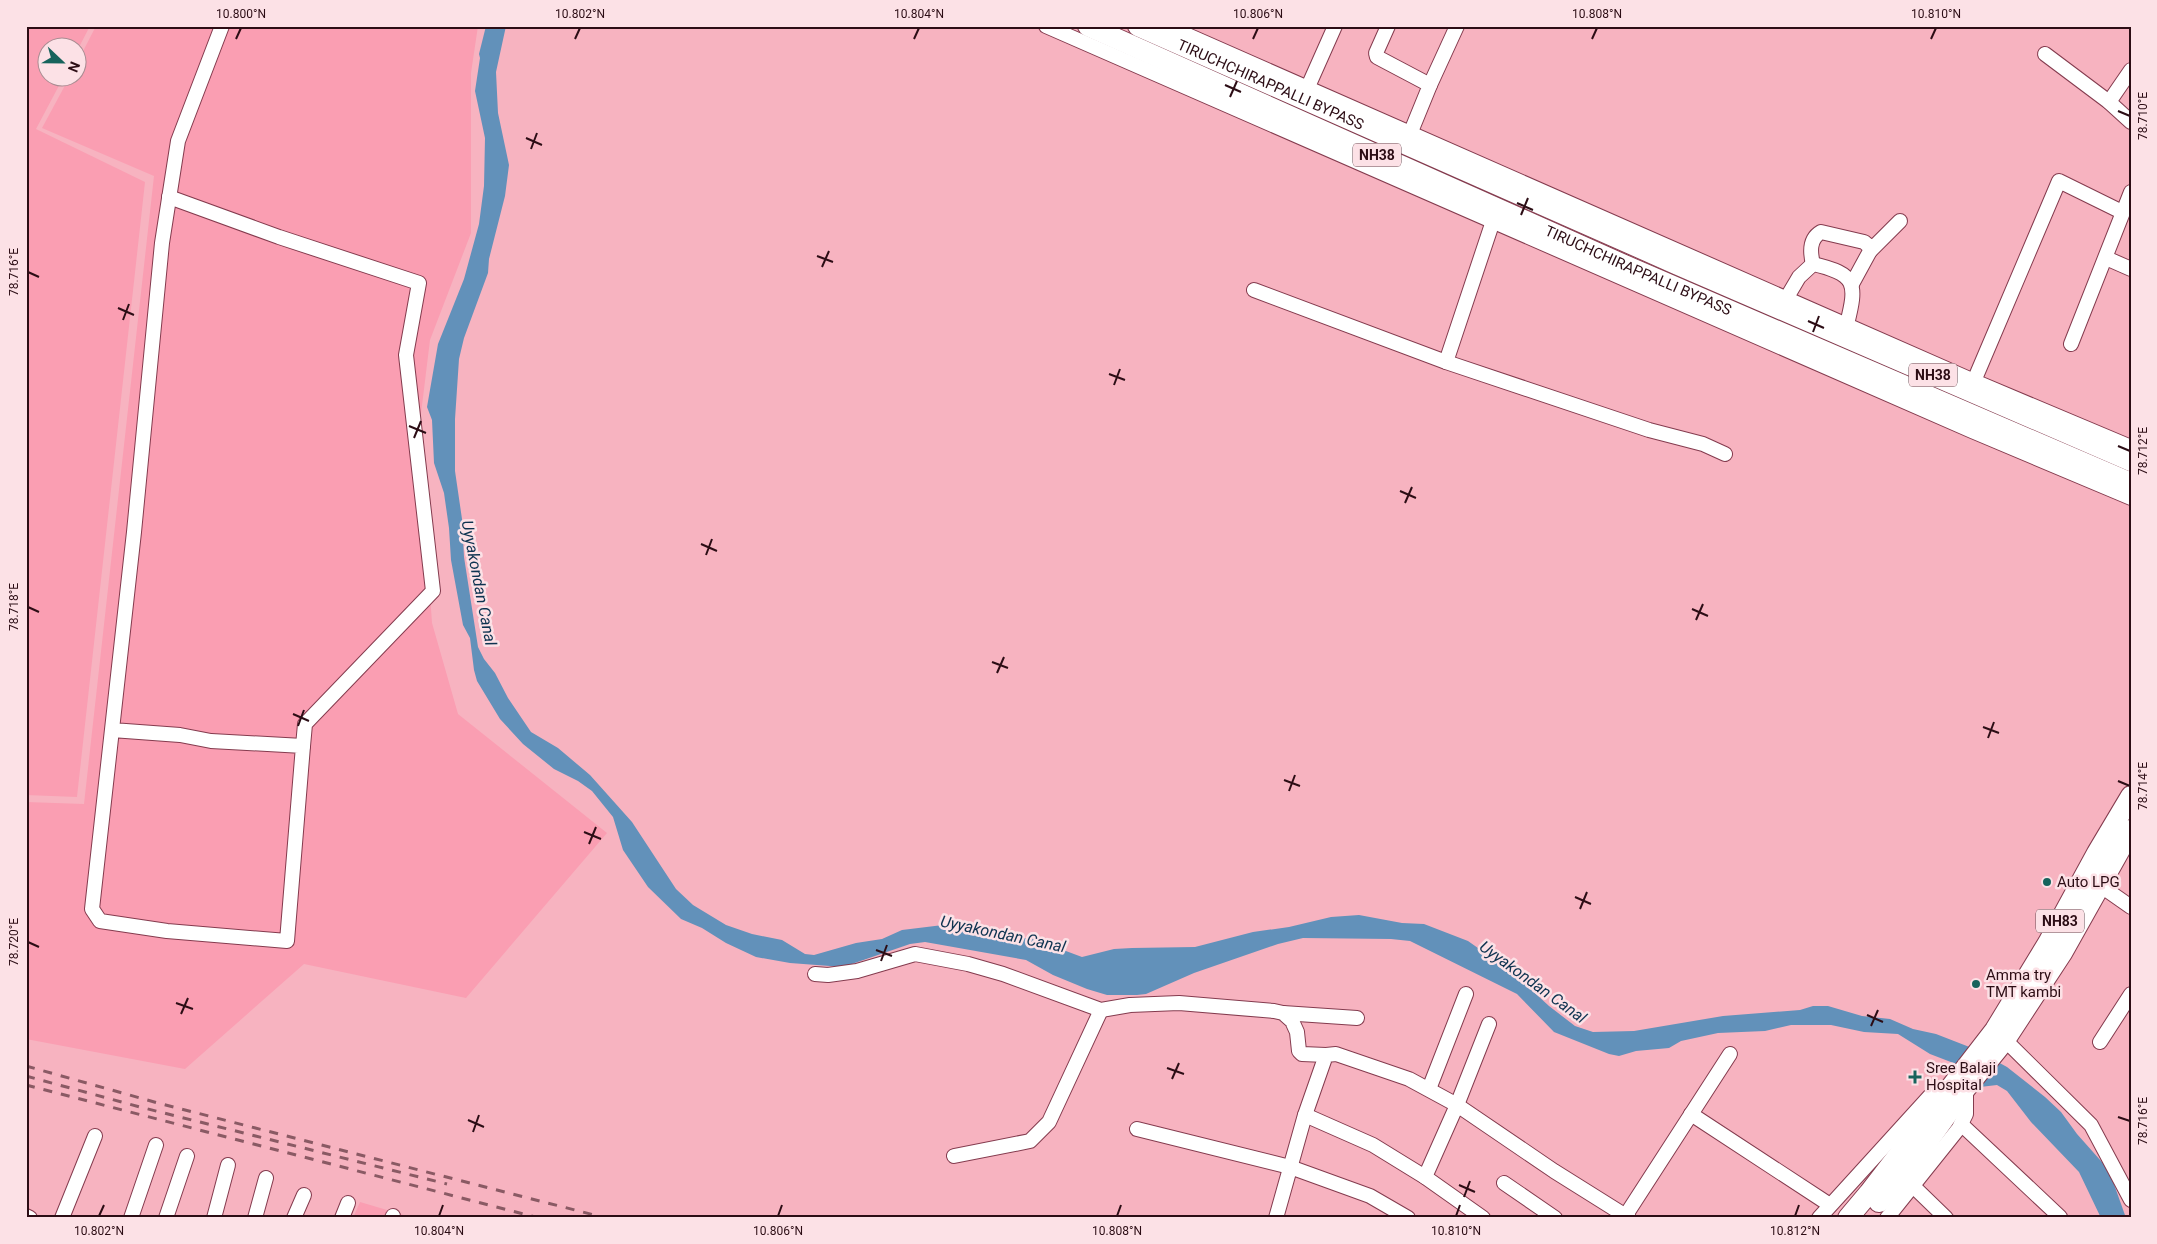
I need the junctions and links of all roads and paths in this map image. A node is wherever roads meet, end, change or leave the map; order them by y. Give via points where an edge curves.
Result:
1 (222, 26) edge
2 (1046, 26) edge
3 (1088, 26) edge
4 (1138, 26) edge
5 (1167, 26) edge
6 (1335, 26) edge
7 (1388, 26) edge
8 (1457, 26) edge
9 (2045, 54) dead end
10 (2131, 70) edge
11 (1430, 85) junction
12 (1308, 89) junction
13 (2109, 102) junction
14 (2131, 122) edge
15 (1410, 134) junction
16 (2131, 192) edge
17 (169, 197) junction
18 (2122, 212) junction
19 (1900, 221) dead end
20 (1493, 222) junction
21 (1870, 251) junction
22 (2106, 258) junction
23 (1686, 262) junction
24 (1813, 264) junction
25 (2131, 269) edge
26 (1852, 284) junction
27 (1254, 290) dead end
28 (1786, 299) junction
29 (1847, 324) junction
30 (2071, 344) dead end
31 (1446, 362) junction
32 (1974, 381) junction
33 (2131, 447) edge
34 (1724, 454) dead end
35 (2131, 461) edge
36 (2131, 483) edge
37 (2131, 498) edge
38 (112, 730) junction
39 (303, 746) junction
40 (2131, 796) edge
41 (2129, 837) edge
42 (2100, 886) junction
43 (2131, 907) edge
44 (815, 974) dead end
45 (1466, 994) dead end
46 (2131, 994) edge
47 (1101, 1010) junction
48 (1283, 1013) junction
49 (1357, 1018) dead end
50 (1488, 1024) dead end
51 (2100, 1042) dead end
52 (1995, 1045) junction
53 (1326, 1054) junction
54 (1730, 1054) dead end
55 (1961, 1084) junction
56 (1428, 1089) junction
57 (1457, 1105) junction
58 (1691, 1114) junction
59 (1305, 1115) junction
60 (1947, 1116) junction
61 (1137, 1129) dead end
62 (95, 1136) dead end
63 (156, 1145) dead end
64 (187, 1156) dead end
65 (954, 1156) dead end
66 (228, 1165) dead end
67 (1290, 1167) junction
68 (1425, 1177) junction
69 (266, 1178) dead end
70 (1504, 1183) dead end
71 (1913, 1186) junction
72 (304, 1195) dead end
73 (2131, 1200) edge
74 (348, 1203) dead end
75 (1830, 1205) junction
76 (26, 1216) edge
77 (1626, 1217) edge
78 (2060, 1217) edge
79 (30, 1218) edge
80 (62, 1218) edge
81 (131, 1218) edge
82 (166, 1218) edge
83 (214, 1218) edge
84 (255, 1218) edge
85 (294, 1218) edge
86 (342, 1218) edge
87 (1276, 1218) edge
88 (1408, 1218) edge
89 (1483, 1218) edge
90 (1555, 1218) edge
91 (1819, 1218) edge
92 (1848, 1218) edge
93 (1865, 1218) edge
94 (1888, 1218) edge
95 (1946, 1218) edge

1 - 17 street via 178,141
2 - 20 street
3 - 36 highway, TIRUCHCHIRAPPALLI BYPASS / NH38 via 1805,344
4 - 23 highway, TIRUCHCHIRAPPALLI BYPASS / NH38
5 - 12 street
6 - 12 street
7 - 11 street via 1377,57
8 - 11 street
9 - 13 street
10 - 13 street
11 - 15 street
12 - 15 street
13 - 14 street
15 - 23 street
16 - 18 street
17 - 38 street
17 - 39 street via 419,283 406,356 433,592 305,724
18 - 22 street
18 - 32 street via 2059,181
19 - 21 street
20 - 31 street
20 - 37 street
21 - 24 street via 1864,242 1821,232 1812,241 1810,253
21 - 26 street
22 - 25 street
22 - 30 street
23 - 28 street
23 - 35 highway, NH38
24 - 26 street via 1838,272
24 - 28 street via 1799,277
26 - 29 street via 1854,296
27 - 31 street
28 - 29 street
29 - 32 street
31 - 34 street via 1649,430 1703,444
32 - 33 street
38 - 39 street via 210,742
38 - 39 street via 92,909 100,921 259,939 287,941
40 - 52 highway, NH83 via 2017,996
41 - 42 highway, NH83
42 - 43 street
42 - 52 highway, NH83 via 2062,954
44 - 47 street via 828,976 857,971 915,954 1003,974
45 - 56 street
46 - 51 street
47 - 48 street via 1130,1004 1179,1003
47 - 65 street via 1049,1122 1040,1132 1030,1141
48 - 49 street
48 - 53 street via 1292,1021 1302,1054
50 - 57 street
52 - 55 highway, NH83
52 - 73 street via 2091,1125
53 - 56 street via 1336,1054 1409,1079
53 - 59 street
54 - 58 street
55 - 60 highway, NH83
55 - 60 street via 1966,1114
55 - 75 street via 1930,1096
56 - 57 street
57 - 68 street
57 - 77 street
58 - 75 street
58 - 77 street
59 - 67 street
59 - 68 street via 1373,1145
60 - 71 street
60 - 78 street
60 - 92 highway, NH83
60 - 93 highway, NH83
61 - 67 street
62 - 80 street
63 - 81 street
64 - 82 street
66 - 83 street
67 - 87 street
67 - 88 street via 1370,1196
68 - 89 street
69 - 84 street
70 - 90 street
71 - 94 street
71 - 95 street
72 - 85 street
74 - 86 street
75 - 91 street
76 - 79 street

